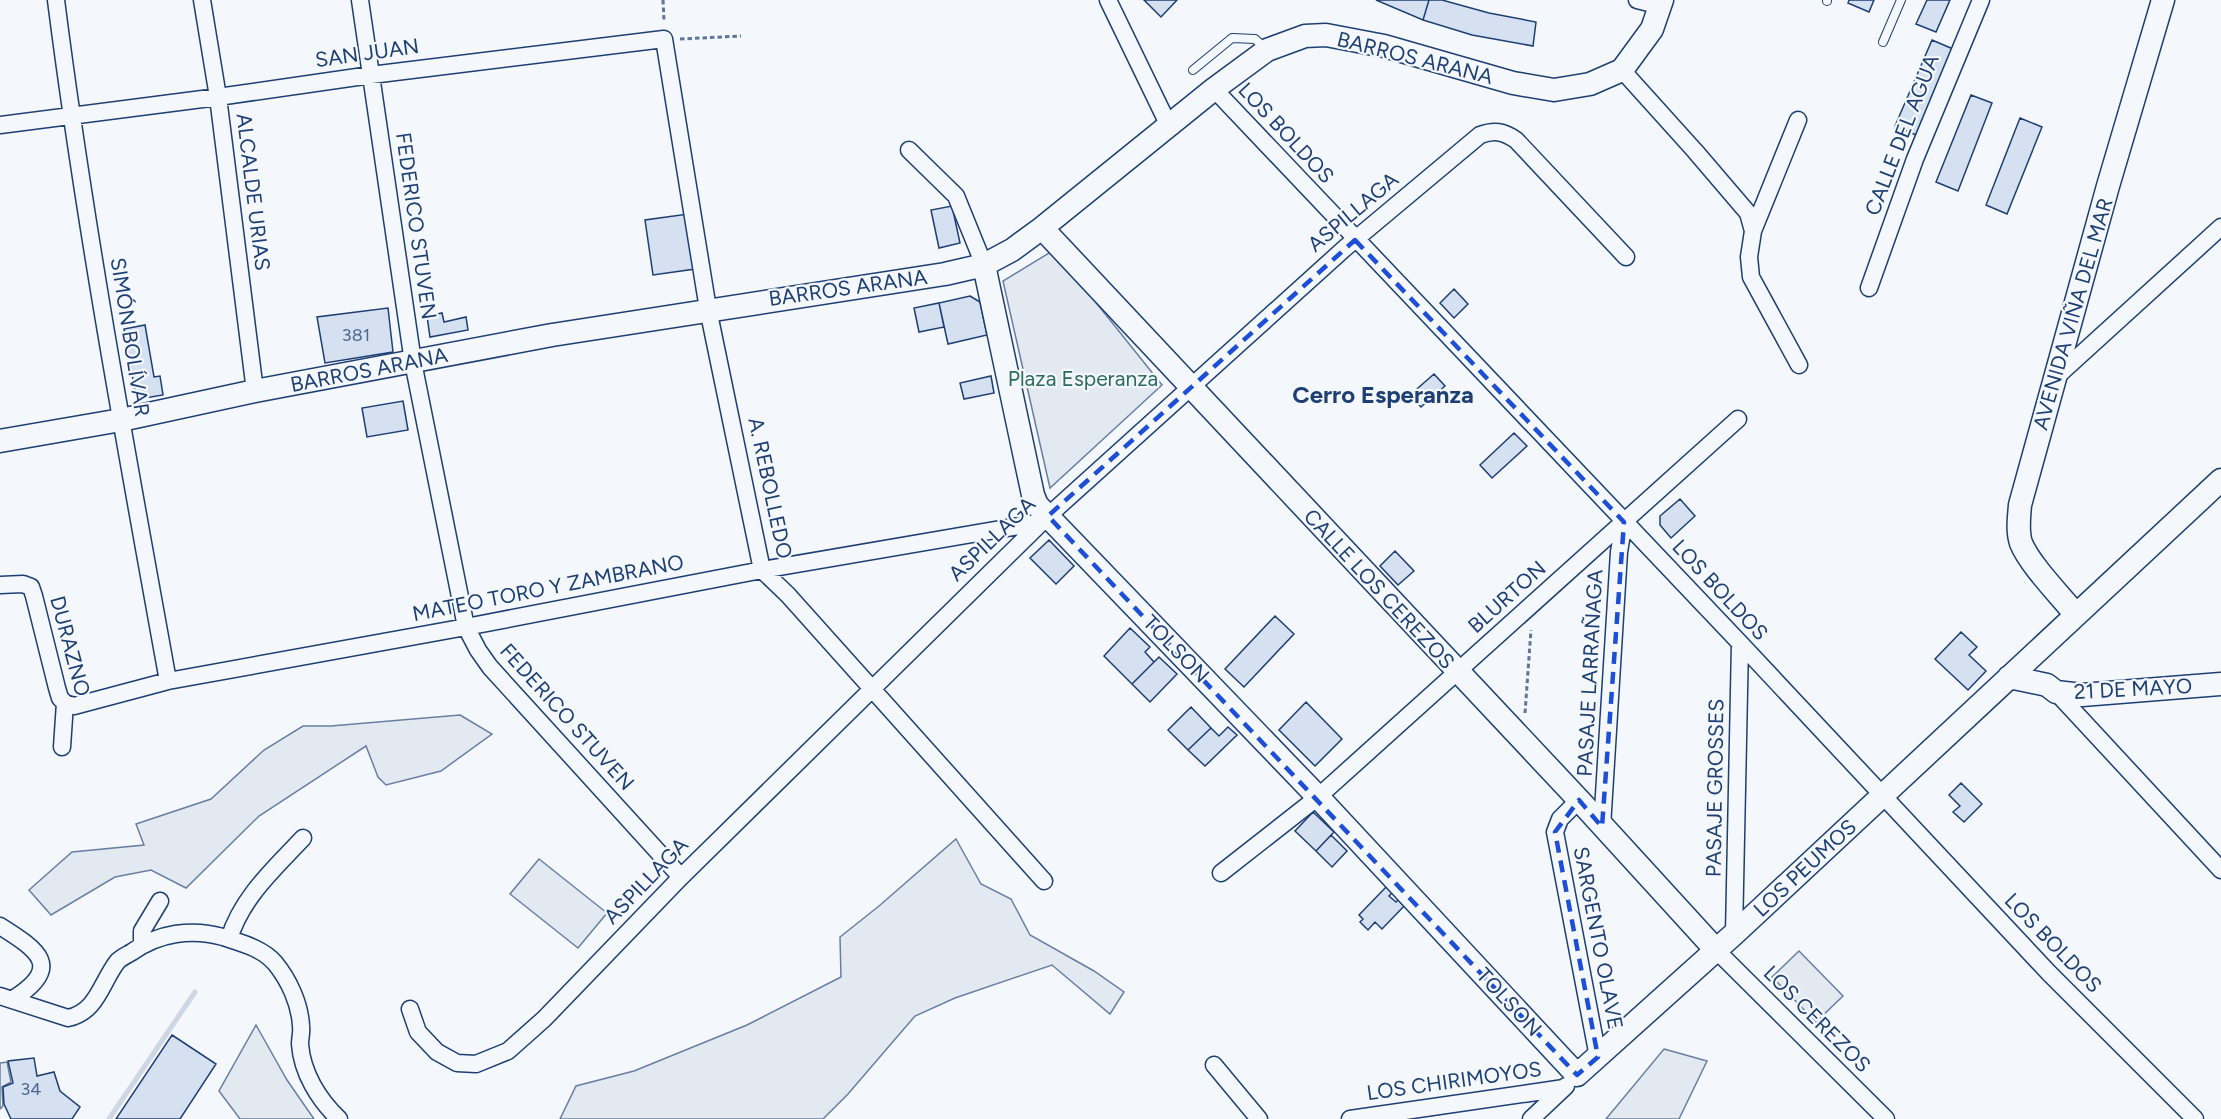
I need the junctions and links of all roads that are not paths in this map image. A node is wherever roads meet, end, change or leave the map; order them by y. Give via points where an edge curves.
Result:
1 (56, 0) edge
2 (202, 0) edge
3 (360, 0) edge
4 (1108, 0) edge
5 (1637, 0) edge
6 (1901, 0) edge
7 (1981, 0) edge
8 (2163, 0) edge
9 (1661, 3) edge
10 (664, 39) joint
11 (1883, 42) dead end
12 (1268, 50) junction
13 (1193, 70) dead end
14 (1622, 70) junction
15 (371, 75) junction
16 (1214, 89) junction
17 (218, 97) junction
18 (71, 115) junction
19 (1798, 120) dead end
20 (0, 124) edge
21 (1169, 126) junction
22 (909, 150) dead end
23 (2221, 227) edge
24 (1042, 228) junction
25 (1754, 231) junction
26 (1355, 240) junction
27 (1626, 257) dead end
28 (984, 266) junction
29 (1869, 288) dead end
30 (708, 309) junction
31 (413, 362) junction
32 (1799, 365) dead end
33 (2053, 379) junction
34 (1190, 387) junction
35 (255, 391) junction
36 (1738, 419) dead end
37 (121, 420) junction
38 (0, 441) edge
39 (2221, 480) edge
40 (1045, 519) junction
41 (1624, 522) junction
42 (762, 570) junction
43 (0, 585) edge
44 (2076, 615) junction
45 (466, 627) junction
46 (1740, 643) junction
47 (2034, 654) junction
48 (1457, 672) junction
49 (2009, 677) junction
50 (168, 681) junction
51 (2221, 684) edge
52 (2052, 688) junction
53 (871, 689) junction
54 (65, 703) junction
55 (62, 747) dead end
56 (1883, 795) junction
57 (1318, 797) junction
58 (1579, 800) junction
59 (1602, 827) junction
60 (303, 838) dead end
61 (2221, 870) edge
62 (1221, 873) dead end
63 (681, 877) junction
64 (1044, 881) dead end
65 (160, 901) dead end
66 (0, 926) edge
67 (1734, 934) junction
68 (229, 939) junction
69 (142, 944) junction
70 (1716, 950) junction
71 (6, 998) edge
72 (410, 1009) dead end
73 (1598, 1057) junction
74 (1214, 1065) dead end
75 (1571, 1081) junction
76 (339, 1119) edge
77 (1259, 1119) edge
78 (1350, 1119) edge
79 (1532, 1119) edge
80 (1886, 1119) edge
81 (2195, 1119) edge

1 - 18 street, SIMÓN BOLÍVAR
2 - 17 street, ALCALDE URIAS
3 - 15 street, FEDERICO STUVEN
4 - 21 street
5 - 9 street
6 - 11 lane
7 - 29 street, CALLE DEL AGUA via 1915,159
8 - 33 street, AVENIDA VIÑA DEL MAR
9 - 14 street via 1652,29
10 - 15 street, SAN JUAN
10 - 30 street, A. REBOLLEDO
12 - 13 lane via 1255,39 1232,38
12 - 14 street, BARROS ARANA via 1305,36 1326,35 1554,90 1590,84
12 - 16 street, BARROS ARANA
14 - 25 street via 1748,213
15 - 17 street, SAN JUAN
15 - 31 street, FEDERICO STUVEN
16 - 21 street, BARROS ARANA
16 - 26 street, LOS BOLDOS
17 - 18 street, SAN JUAN
17 - 35 street, ALCALDE URIAS
18 - 20 street, SAN JUAN
18 - 37 street, SIMÓN BOLÍVAR
19 - 25 street
21 - 24 street, BARROS ARANA
22 - 28 street, TOLSON via 956,196
23 - 33 street
24 - 28 street, BARROS ARANA
24 - 34 street, CALLE LOS CEREZOS
25 - 32 street via 1749,257 1751,277
26 - 27 street, ASPILLAGA via 1480,135 1498,131 1516,140
26 - 34 street, ASPILLAGA
26 - 41 street, LOS BOLDOS
28 - 30 street, BARROS ARANA
28 - 40 street, TOLSON via 1033,495
30 - 31 street, BARROS ARANA
30 - 42 street, A. REBOLLEDO
31 - 35 street, BARROS ARANA
31 - 45 street, FEDERICO STUVEN
33 - 44 street, AVENIDA VIÑA DEL MAR via 2018,525 2021,543 2031,560
34 - 40 street, ASPILLAGA
34 - 48 street, CALLE LOS CEREZOS
35 - 37 street, BARROS ARANA
36 - 41 street, BLURTON
37 - 38 street, BARROS ARANA
37 - 50 street, SIMÓN BOLÍVAR
39 - 44 street, LOS PEUMOS
40 - 42 street, MATEO TORO Y ZAMBRANO
40 - 53 street, ASPILLAGA
40 - 57 street, TOLSON
41 - 46 street, LOS BOLDOS
41 - 48 street, BLURTON
41 - 59 street, PASAJE LARRAÑAGA
42 - 45 street, MATEO TORO Y ZAMBRANO
42 - 53 street, A. REBOLLEDO
43 - 54 street, DURAZNO via 31,587 57,688
44 - 47 street, LOS PEUMOS
45 - 50 street, MATEO TORO Y ZAMBRANO
45 - 63 street, FEDERICO STUVEN via 490,667
46 - 56 street, LOS BOLDOS
46 - 67 street, PASAJE GROSSES
47 - 49 street, LOS PEUMOS
47 - 52 street, 21 DE MAYO
48 - 57 street, BLURTON
48 - 58 street, CALLE LOS CEREZOS
49 - 52 street, 21 DE MAYO
49 - 56 street, LOS PEUMOS
50 - 54 street, MATEO TORO Y ZAMBRANO via 74,706
51 - 52 street, 21 DE MAYO via 2089,694
52 - 61 street
53 - 63 street, ASPILLAGA
53 - 64 street, A. REBOLLEDO
54 - 55 street, DURAZNO
56 - 67 street, LOS PEUMOS
56 - 81 street, LOS BOLDOS via 2049,973
57 - 62 street, BLURTON
57 - 75 street, TOLSON
58 - 59 street, CALLE LOS CEREZOS
58 - 73 street, SARGENTO OLAVE via 1560,819 1555,832
59 - 70 street, CALLE LOS CEREZOS
60 - 68 street via 247,900
63 - 72 street, ASPILLAGA via 508,1051 476,1064 458,1063 437,1052 418,1032
65 - 69 street via 142,931
66 - 71 street via 29,945 42,962 27,990
67 - 70 street, LOS PEUMOS
68 - 69 street via 191,932 162,936
68 - 76 street via 257,949 274,962 288,983 302,1025 300,1045 308,1073 314,1089
69 - 71 street via 117,962 90,1008 78,1016 68,1018
70 - 73 street, LOS PEUMOS
70 - 80 street, LOS CEREZOS
73 - 75 street, LOS PEUMOS
74 - 77 street
75 - 78 street, LOS CHIRIMOYOS
75 - 79 street, LOS PEUMOS

